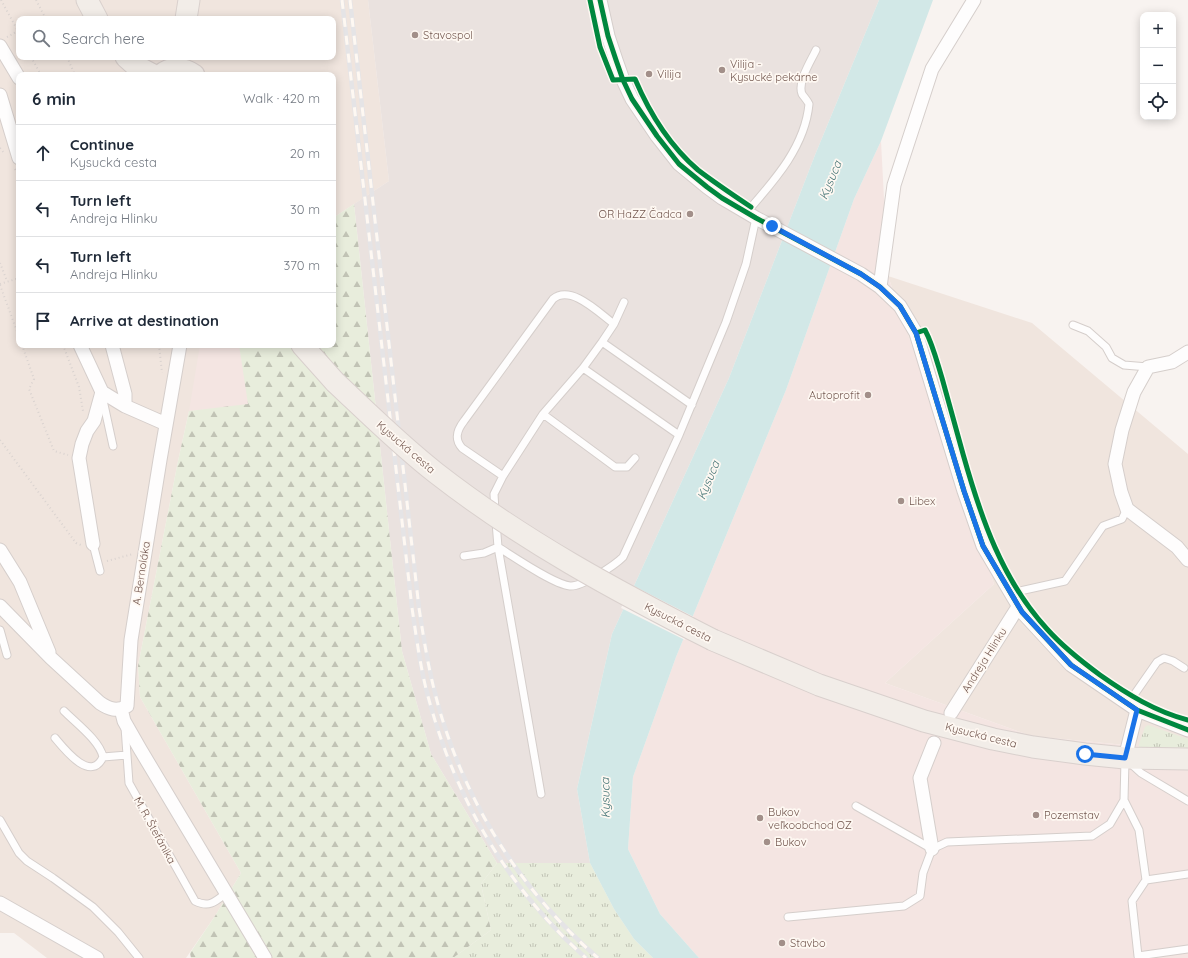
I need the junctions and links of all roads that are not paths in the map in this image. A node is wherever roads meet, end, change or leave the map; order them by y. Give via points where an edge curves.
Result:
1 (87, 0) edge
2 (190, 0) edge
3 (194, 0) edge
4 (600, 0) edge
5 (974, 0) edge
6 (95, 16) edge
7 (187, 16) edge
8 (194, 16) edge
9 (3, 42) edge
10 (816, 50) dead end
11 (116, 60) edge
12 (129, 60) edge
13 (166, 69) edge
14 (193, 69) edge
15 (16, 72) edge
16 (123, 72) edge
17 (0, 95) edge
18 (16, 148) edge
19 (751, 215) junction
20 (880, 287) junction
21 (624, 302) dead end
22 (614, 324) junction
23 (1073, 325) dead end
24 (602, 342) junction
25 (81, 348) edge
26 (113, 348) edge
27 (179, 348) edge
28 (305, 348) edge
29 (1188, 352) edge
30 (1148, 367) junction
31 (583, 368) junction
32 (102, 392) junction
33 (692, 405) junction
34 (125, 406) junction
35 (543, 414) junction
36 (166, 424) junction
37 (679, 435) junction
38 (113, 446) dead end
39 (635, 458) dead end
40 (504, 476) junction
41 (1127, 509) junction
42 (93, 544) joint
43 (498, 547) junction
44 (0, 550) edge
45 (464, 556) dead end
46 (1188, 560) edge
47 (100, 571) dead end
48 (1011, 593) junction
49 (0, 606) edge
50 (1018, 607) junction
51 (0, 630) edge
52 (7, 655) dead end
53 (51, 658) junction
54 (1184, 668) dead end
55 (1132, 708) junction
56 (64, 711) dead end
57 (950, 713) dead end
58 (123, 715) junction
59 (1188, 730) edge
60 (55, 738) dead end
61 (934, 743) dead end
62 (127, 755) junction
63 (103, 757) junction
64 (1125, 758) junction
65 (1188, 759) edge
66 (541, 794) dead end
67 (1124, 800) junction
68 (1188, 801) edge
69 (856, 806) dead end
70 (0, 820) edge
71 (932, 849) junction
72 (1188, 874) edge
73 (1146, 880) junction
74 (226, 893) junction
75 (0, 903) edge
76 (788, 917) dead end
77 (1188, 949) edge
78 (97, 958) edge
79 (139, 958) edge
80 (265, 958) edge

1 - 6 main road
2 - 7 main road
3 - 8 main road
4 - 19 street via 608,36 623,80 642,115 679,164 707,188
5 - 20 street via 932,69 894,185
9 - 15 street
10 - 19 lane via 801,82 803,95 810,104 800,139 792,156 763,193
11 - 16 main road
12 - 13 main road via 136,66
13 - 14 main road
17 - 18 street
19 - 20 street via 861,274
19 - 33 lane via 746,264 726,322
20 - 48 street via 900,306 916,333 983,546
21 - 22 lane
22 - 24 lane
22 - 40 lane via 581,299 567,294 556,296 482,395 461,425 457,434 458,444
23 - 30 lane via 1088,331 1106,347 1112,358 1124,365
24 - 31 lane
24 - 33 lane
25 - 32 street
26 - 34 street via 125,394
27 - 36 street, A. Bernoláka
28 - 64 main road, Kysucká cesta, bridge via 335,382 418,458 478,504 524,536 602,582 713,640 819,685 924,721 1033,747
29 - 30 street via 1172,362
30 - 41 street via 1134,392 1115,464
31 - 35 lane
31 - 37 lane
32 - 34 street
32 - 38 lane via 103,408
32 - 42 street via 79,458
33 - 37 lane
34 - 36 street
35 - 39 lane via 615,467 627,466
35 - 40 lane
36 - 58 street, A. Bernoláka via 130,640 127,706
37 - 43 lane via 623,557 615,565 578,585 570,586 555,581
40 - 43 lane via 494,494
41 - 46 street via 1177,547
41 - 48 lane via 1122,519 1103,526 1065,581
42 - 47 lane
43 - 45 lane via 484,553
43 - 66 lane
44 - 53 street via 20,582
48 - 50 street
49 - 53 street
50 - 55 street via 1071,665
50 - 57 street, Andreja Hlinku
51 - 52 lane
53 - 58 street via 100,703
54 - 55 lane via 1173,660 1164,658 1157,662
55 - 59 street
55 - 64 street
56 - 63 lane via 97,744
58 - 62 lane, M. R. Štefánika
58 - 74 street
60 - 63 lane via 82,765 94,767
61 - 71 street via 920,778
62 - 63 lane
62 - 74 lane, M. R. Štefánika via 129,783 195,901 206,905
64 - 65 main road, Kysucká cesta
64 - 67 lane
64 - 68 lane via 1141,774
67 - 71 lane via 1110,824 1092,836 946,842
67 - 73 lane via 1139,830
69 - 71 lane
70 - 79 lane via 19,853 27,861 93,907
71 - 76 lane via 923,873 920,896 904,906
72 - 73 lane
73 - 77 lane via 1132,901 1138,956
74 - 80 street
75 - 78 street

